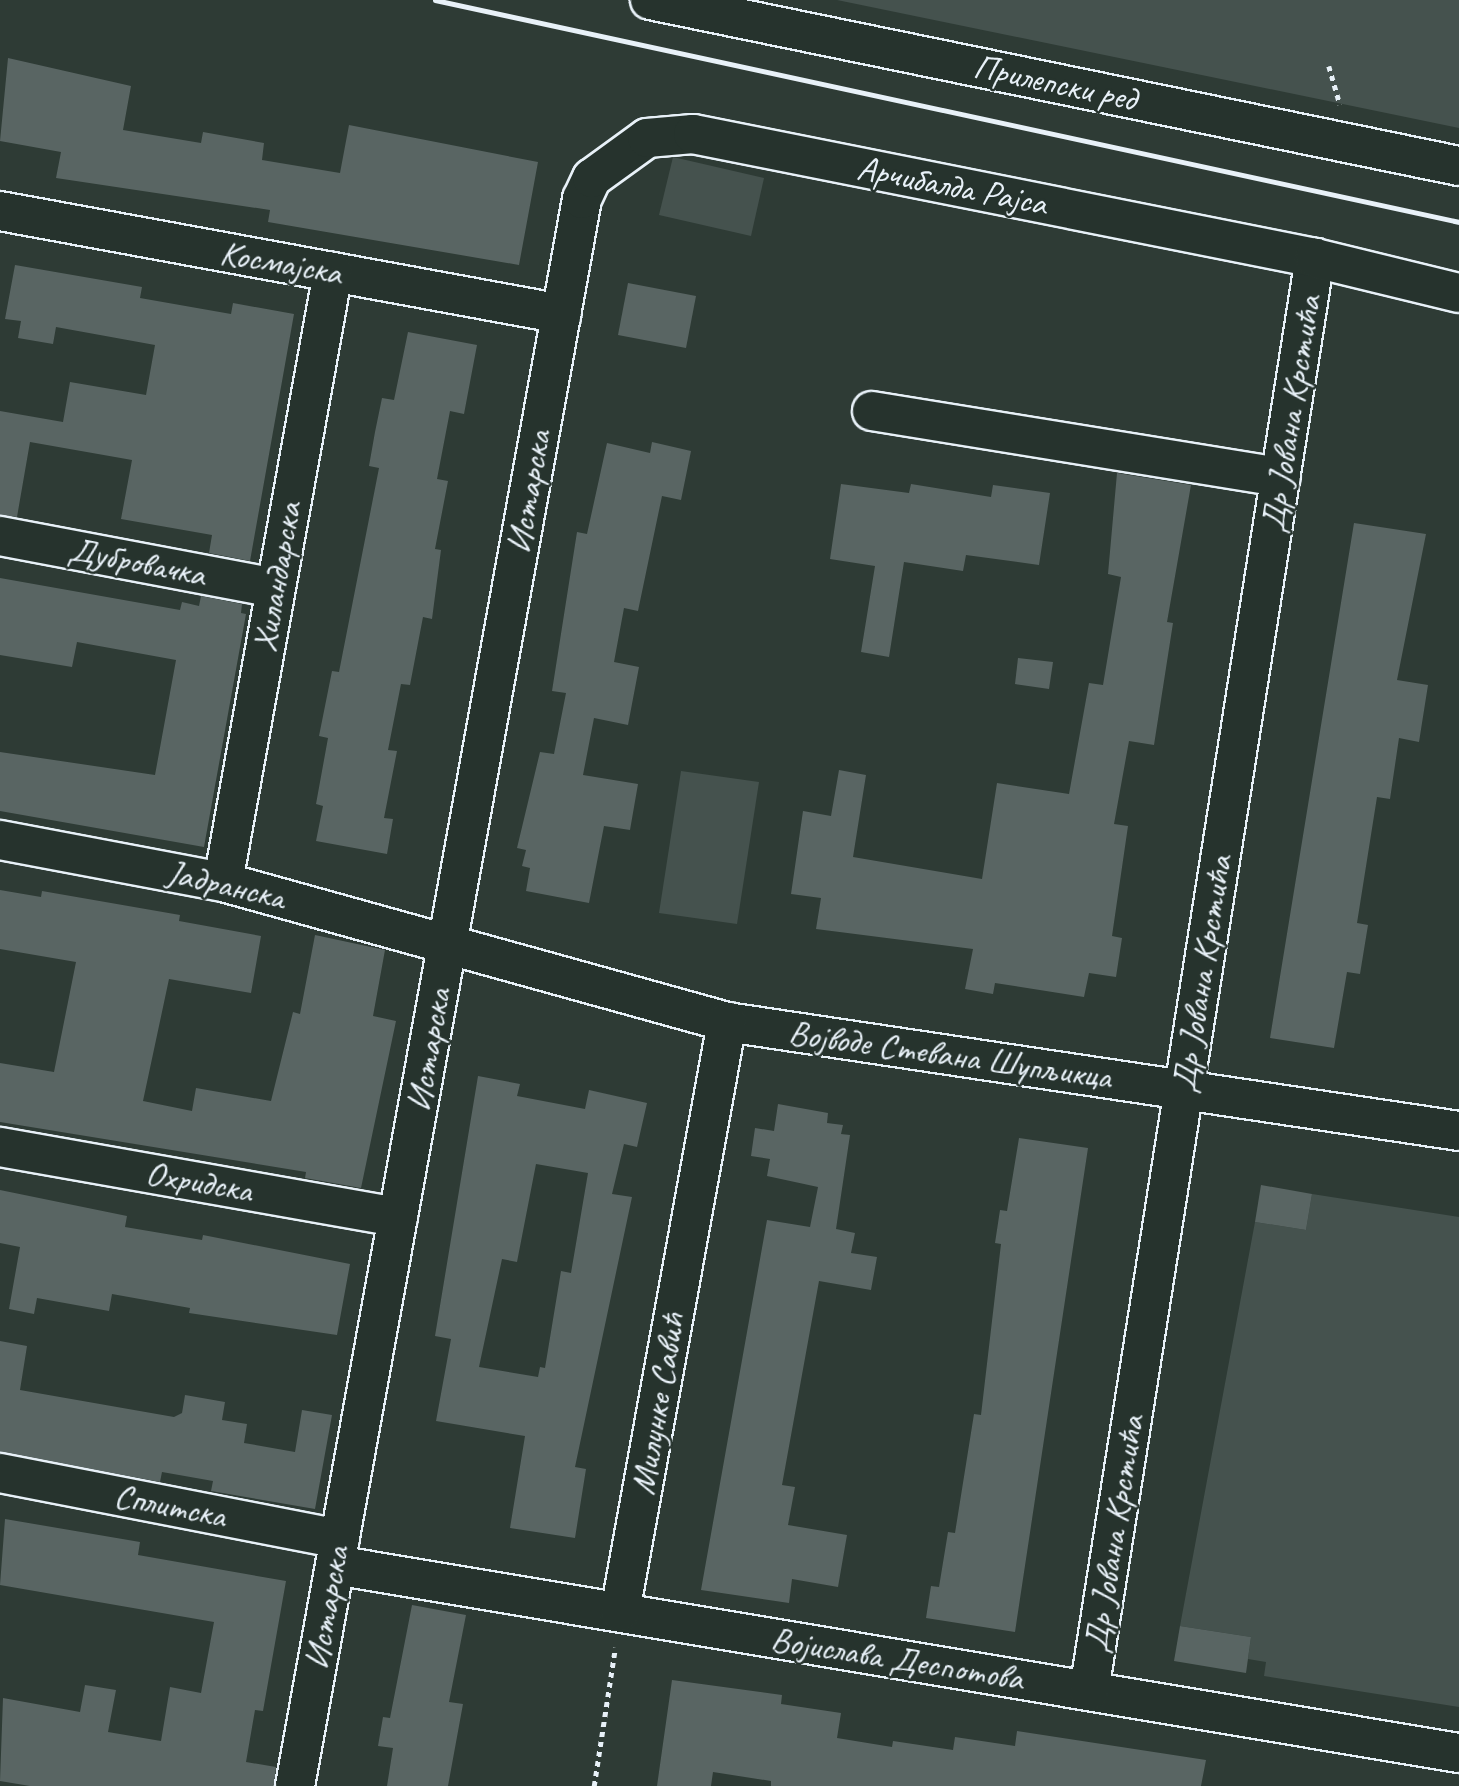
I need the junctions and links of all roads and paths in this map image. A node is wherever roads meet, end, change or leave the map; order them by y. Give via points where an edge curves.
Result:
1 (650, 0) edge
2 (796, 16) edge
3 (1329, 66) dead end
4 (1344, 115) dead end
5 (1459, 166) edge
6 (0, 211) edge
7 (1315, 258) junction
8 (333, 272) junction
9 (1459, 293) edge
10 (562, 314) junction
11 (872, 411) dead end
12 (1281, 477) junction
13 (0, 536) edge
14 (275, 588) junction
15 (0, 840) edge
16 (223, 882) junction
17 (449, 942) junction
18 (727, 1022) junction
19 (1184, 1090) junction
20 (1459, 1131) edge
21 (0, 1147) edge
22 (398, 1217) junction
23 (0, 1473) edge
24 (337, 1552) junction
25 (620, 1612) junction
26 (1089, 1691) junction
27 (1459, 1753) edge
28 (295, 1786) edge
29 (594, 1786) edge

1 - 2 street, Прилепски ред
2 - 5 street, Прилепски ред
3 - 4 path
6 - 8 street, Космајска
7 - 9 street, Арчибалда Рајса
7 - 10 street, Арчибалда Рајса via 694,134 670,135 625,149 592,178 582,199
7 - 12 street, Др Јована Крстића
8 - 10 street, Космајска
8 - 14 street, Хиландарска
10 - 17 street, Истарска
11 - 12 street
12 - 19 street, Др Јована Крстића
13 - 14 street, Дубровачка
14 - 16 street, Хиландарска
15 - 16 street, Јадранска
16 - 17 street, Јадранска
17 - 18 street, Војводе Стевана Шупљикца
17 - 22 street, Истарска
18 - 19 street, Војводе Стевана Шупљикца
18 - 25 street, Милунке Савић
19 - 20 street, Војводе Стевана Шупљикца
19 - 26 street, Др Јована Крстића
21 - 22 street, Охридска
22 - 24 street, Истарска
23 - 24 street, Сплитска
24 - 25 street, Војислава Деспотова
24 - 28 street, Истарска
25 - 26 street, Војислава Деспотова
25 - 29 path
26 - 27 street, Војислава Деспотова

